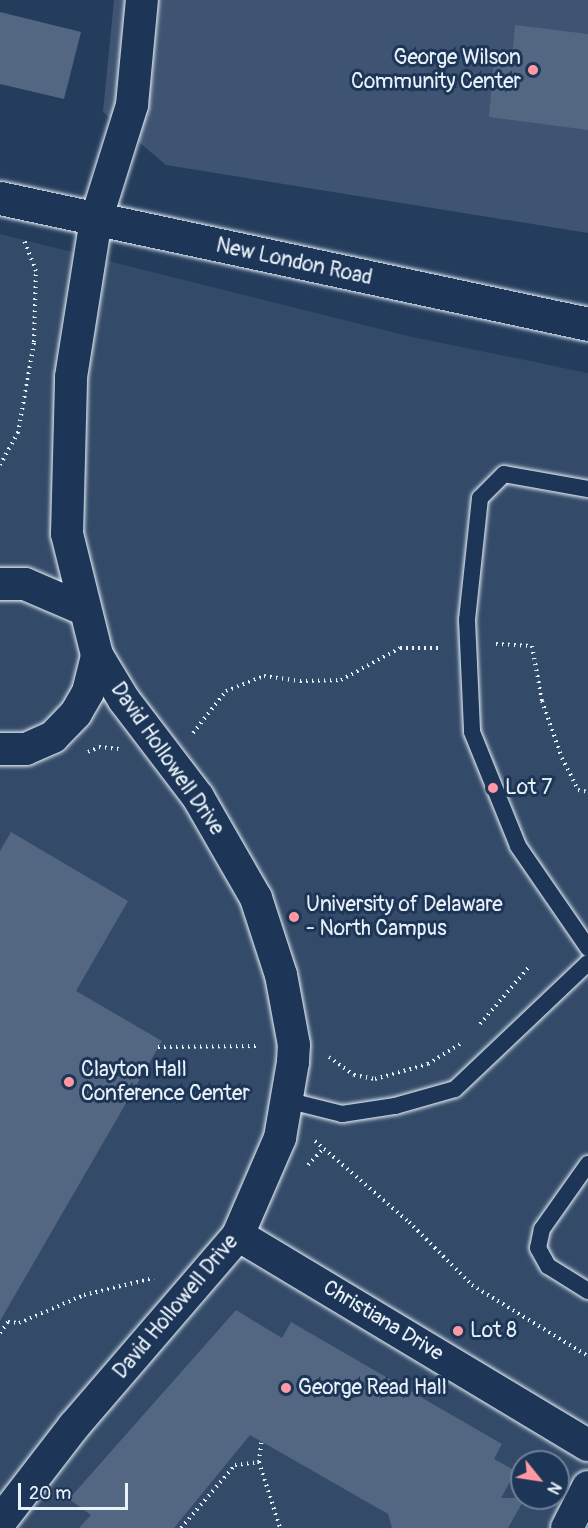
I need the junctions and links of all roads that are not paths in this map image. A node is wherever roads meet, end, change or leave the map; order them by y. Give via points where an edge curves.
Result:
1 (142, 0) edge
2 (0, 198) edge
3 (96, 220) junction
4 (588, 324) edge
5 (588, 489) edge
6 (0, 584) edge
7 (83, 609) junction
8 (97, 655) junction
9 (0, 749) edge
10 (588, 948) edge
11 (588, 963) edge
12 (297, 1103) junction
13 (588, 1164) edge
14 (238, 1235) junction
15 (588, 1291) edge
16 (588, 1445) edge
17 (588, 1487) edge
18 (3, 1512) edge
19 (567, 1528) edge

1 - 3 street, David Hollowell Drive via 132,105
2 - 3 main road, New London Road
3 - 4 main road, New London Road
3 - 7 street, David Hollowell Drive via 71,377 67,457 67,534
5 - 10 lane via 504,474 480,498 467,620 472,732 518,846
6 - 7 street via 26,584
7 - 8 street, David Hollowell Drive
8 - 9 street via 88,692 76,713 53,737 26,749
8 - 12 street, David Hollowell Drive via 124,700 198,797 256,898 281,975 294,1045
11 - 12 lane via 455,1089 395,1106 342,1114
12 - 14 street, David Hollowell Drive
13 - 15 lane via 542,1229 538,1248 548,1266
14 - 16 street, Christiana Drive
14 - 18 street, David Hollowell Drive
17 - 19 street

